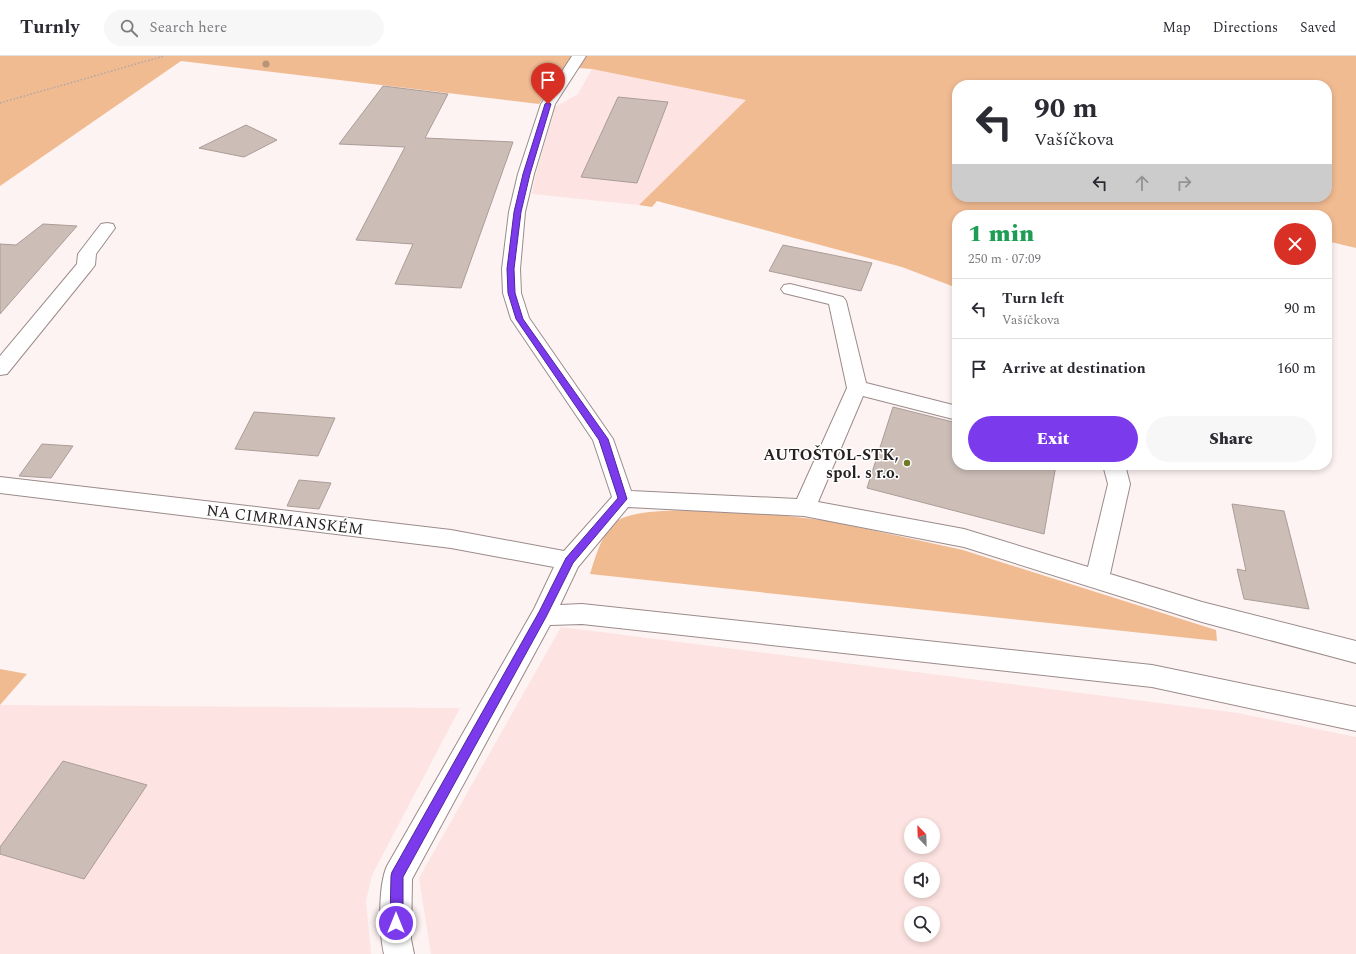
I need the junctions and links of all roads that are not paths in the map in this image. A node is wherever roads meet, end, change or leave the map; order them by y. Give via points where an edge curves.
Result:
1 (579, 56) edge
2 (107, 228) dead end
3 (790, 289) dead end
4 (0, 369) edge
5 (857, 388) junction
6 (952, 412) edge
7 (1115, 470) edge
8 (0, 485) edge
9 (623, 499) junction
10 (804, 508) junction
11 (569, 561) junction
12 (1097, 580) junction
13 (543, 614) junction
14 (1356, 652) edge
15 (1356, 719) edge
16 (398, 954) edge

1 - 9 street via 548,104 526,174 516,219 511,269 512,293 520,319 603,439
2 - 4 street via 87,254 86,265
3 - 5 street via 837,301
5 - 6 street
5 - 10 street
7 - 12 street via 1118,484
8 - 11 street, NA CIMRMANSKÉM via 451,539
9 - 10 street
9 - 11 street
10 - 12 street via 964,538
11 - 13 street
12 - 14 street via 1202,612
13 - 15 street via 582,614 1152,676
13 - 16 street via 397,876

